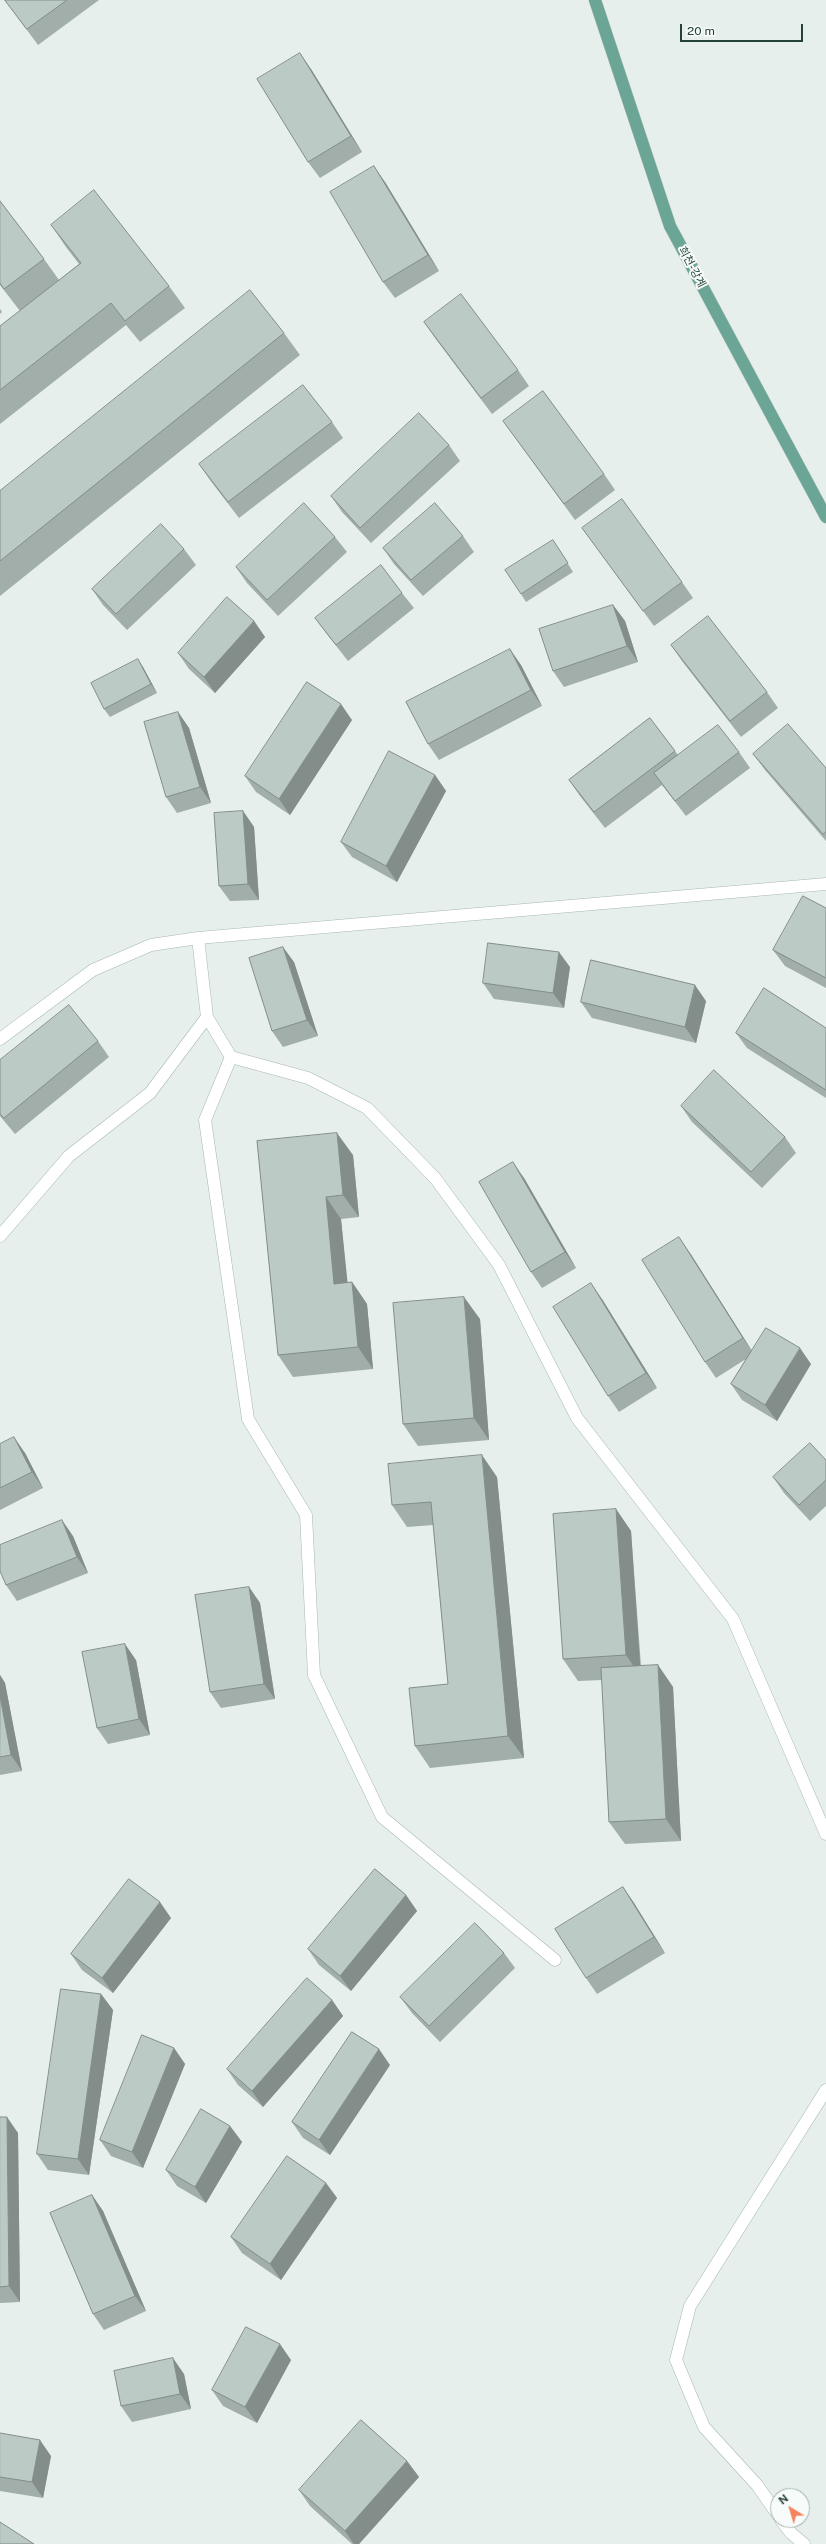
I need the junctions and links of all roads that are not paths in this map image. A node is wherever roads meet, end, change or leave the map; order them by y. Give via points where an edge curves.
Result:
1 (595, 0) edge
2 (826, 517) edge
3 (826, 884) edge
4 (198, 938) junction
5 (207, 1017) junction
6 (0, 1039) edge
7 (231, 1057) junction
8 (0, 1236) edge
9 (826, 1834) edge
10 (555, 1960) dead end
11 (826, 2090) edge
12 (770, 2504) edge
13 (787, 2528) edge
14 (804, 2544) edge

1 - 2 main road, 희천-강계 via 670,226
3 - 4 street
4 - 5 street
4 - 6 street via 151,945 93,970
5 - 7 street
5 - 8 street via 150,1094 69,1156
7 - 9 street via 308,1078 367,1108 435,1178 500,1265 577,1418 733,1619
7 - 10 street via 205,1120 248,1419 306,1515 314,1675 382,1817
11 - 12 street via 690,2306 676,2360 704,2427 757,2485
13 - 14 street

